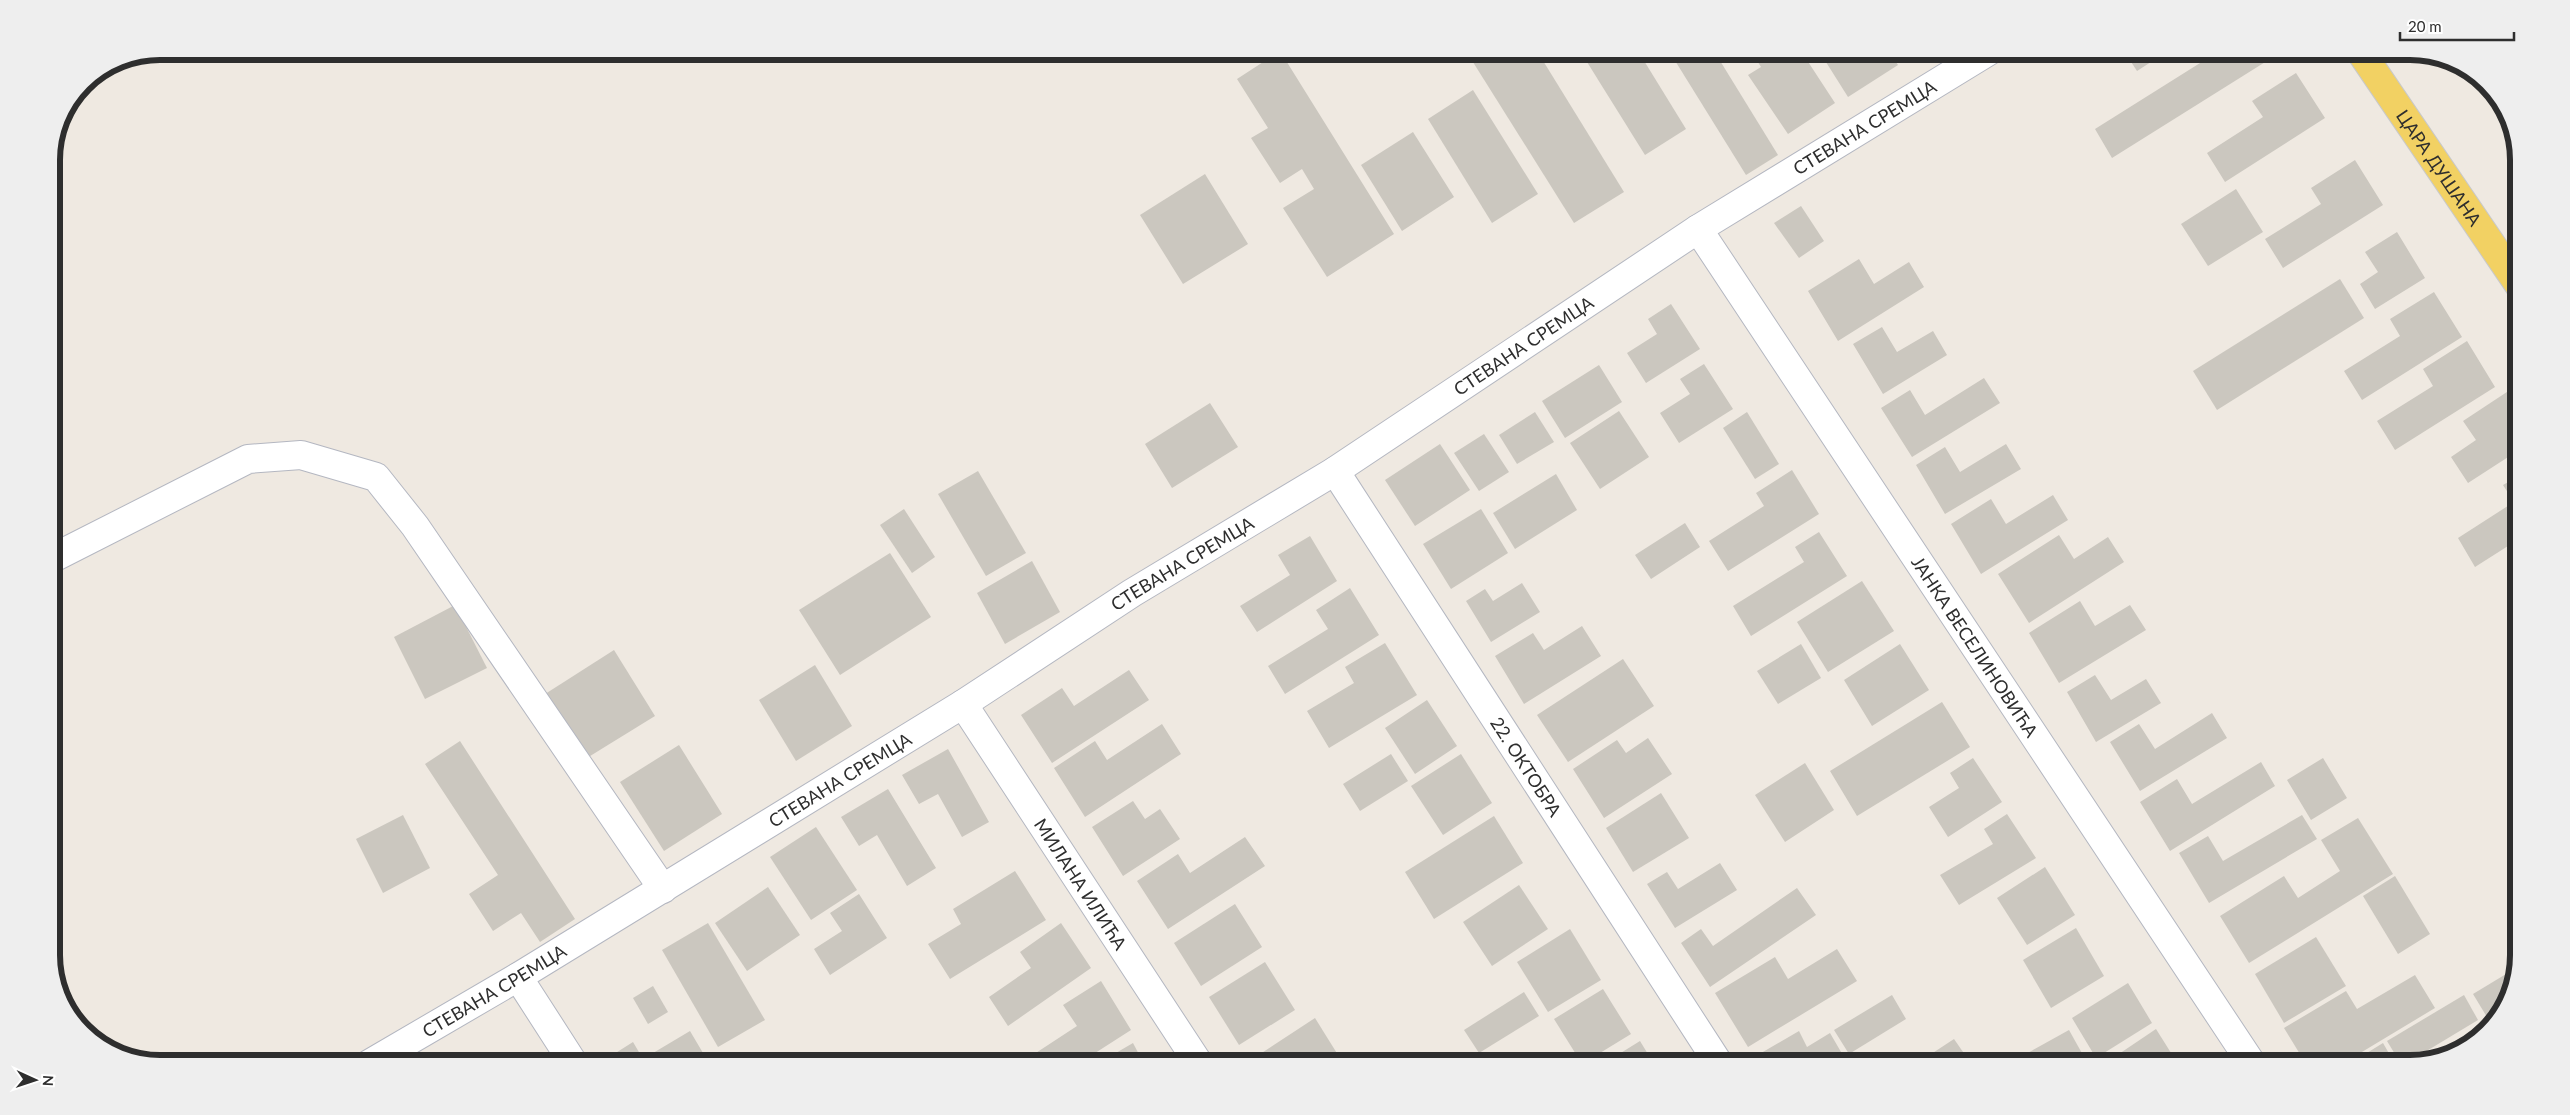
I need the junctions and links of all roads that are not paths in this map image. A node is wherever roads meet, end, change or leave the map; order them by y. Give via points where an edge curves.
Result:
1 (1974, 60) edge
2 (2366, 60) edge
3 (1698, 229) junction
4 (2510, 272) edge
5 (1335, 471) junction
6 (60, 555) edge
7 (963, 704) junction
8 (664, 889) junction
9 (518, 977) junction
10 (384, 1055) edge
11 (568, 1055) edge
12 (1193, 1055) edge
13 (1712, 1055) edge
14 (2246, 1055) edge

1 - 3 street, СТЕВАНА СРЕМЦА
2 - 4 main road, ЦАРА ДУШАНА
3 - 5 street, СТЕВАНА СРЕМЦА
3 - 14 street, ЈАНКА ВЕСЕЛИНОВИЋА
5 - 7 street, СТЕВАНА СРЕМЦА via 1132,593
5 - 13 street, 22. ОКТОБРА
6 - 8 street via 248,459 301,455 376,477 415,526
7 - 8 street, СТЕВАНА СРЕМЦА
7 - 12 street, МИЛАНА ИЛИЋА
8 - 9 street, СТЕВАНА СРЕМЦА
9 - 10 street, СТЕВАНА СРЕМЦА
9 - 11 street

